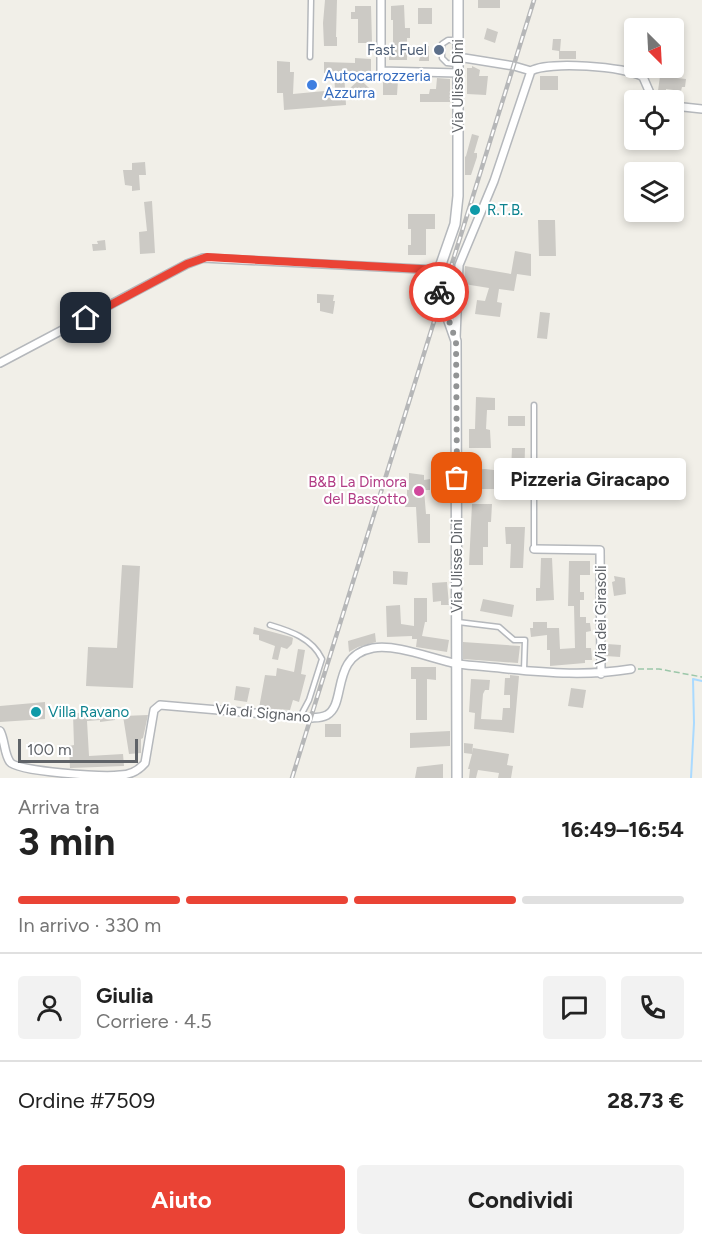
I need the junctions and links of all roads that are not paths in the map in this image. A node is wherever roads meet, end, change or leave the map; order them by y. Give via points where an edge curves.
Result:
1 (311, 0) edge
2 (381, 0) edge
3 (458, 0) edge
4 (458, 40) junction
5 (310, 57) dead end
6 (458, 65) junction
7 (531, 71) junction
8 (649, 90) edge
9 (684, 107) edge
10 (702, 109) edge
11 (439, 270) junction
12 (456, 341) junction
13 (0, 363) edge
14 (534, 405) dead end
15 (534, 549) joint
16 (457, 622) junction
17 (270, 625) dead end
18 (458, 664) junction
19 (631, 669) road end
20 (524, 670) junction
21 (601, 674) junction
22 (300, 717) junction
23 (0, 731) edge
24 (69, 776) edge
25 (457, 778) edge

1 - 5 lane
2 - 6 street via 381,71
3 - 4 street, Via Ulisse Dini
4 - 6 street, Via Ulisse Dini
4 - 6 lane via 442,44 442,58
6 - 7 street via 514,66
6 - 11 street, Via Ulisse Dini via 456,213 452,237
7 - 8 street via 546,66 578,66 633,72 643,77
7 - 12 street via 494,181 459,265
9 - 10 street
11 - 12 street, Via Ulisse Dini via 439,292
11 - 13 street via 202,258
12 - 16 street, Via Ulisse Dini
14 - 15 lane
15 - 21 street, Via dei Girasoli via 600,550
16 - 18 street, Via Ulisse Dini
16 - 20 lane via 499,627 514,640 525,640
17 - 22 lane via 295,633 322,659
18 - 20 street, Via di Signano
18 - 22 street, Via di Signano via 389,648 366,650 347,666 331,712 321,717
18 - 25 street, Via Ulisse Dini
19 - 21 street, Via di Signano
20 - 21 street, Via di Signano
22 - 24 street, Via di Signano via 160,705 155,708 141,768 121,776
23 - 24 street, Via di Signano via 11,764

